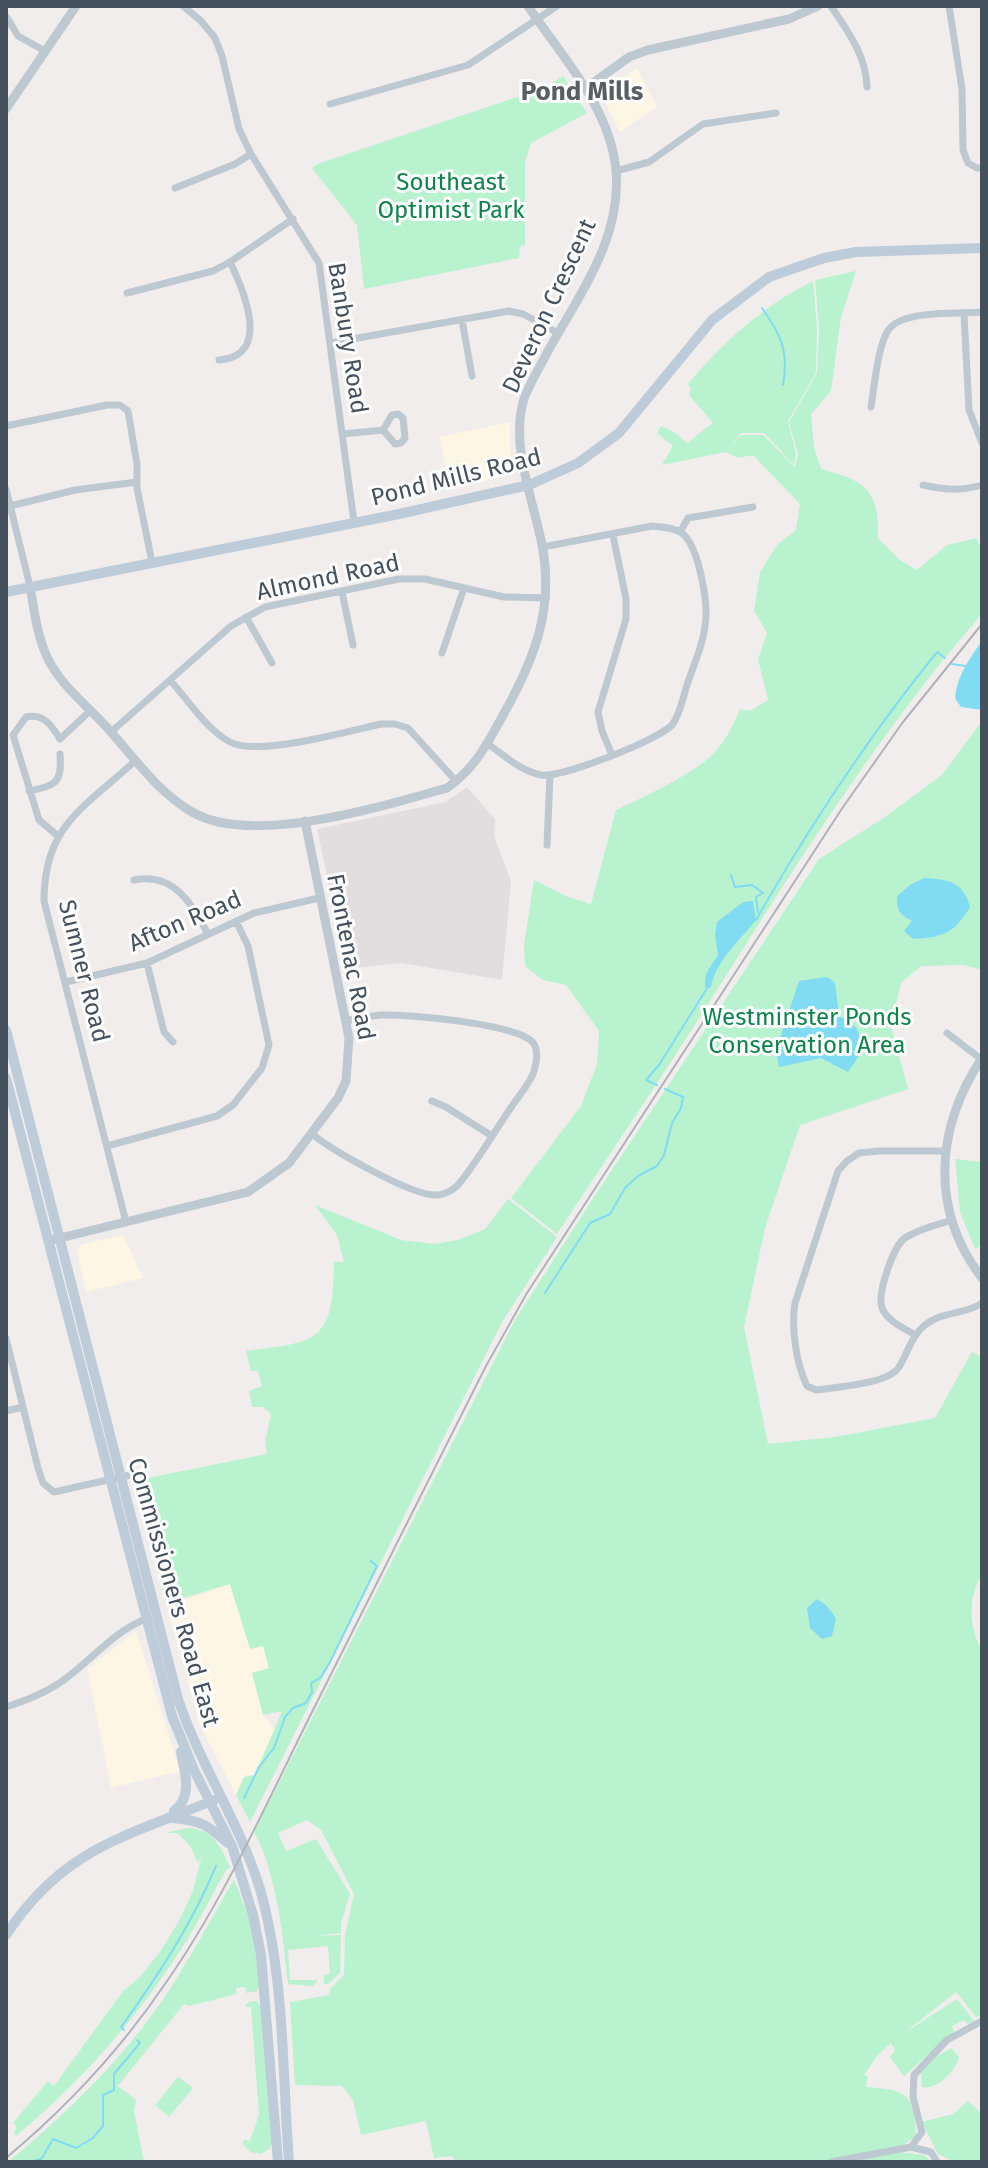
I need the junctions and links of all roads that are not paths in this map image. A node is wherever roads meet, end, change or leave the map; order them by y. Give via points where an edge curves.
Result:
1 (76, 6) edge
2 (183, 6) edge
3 (528, 6) edge
4 (557, 6) edge
5 (818, 6) edge
6 (831, 6) edge
7 (949, 6) edge
8 (6, 16) edge
9 (536, 19) junction
10 (45, 51) junction
11 (867, 87) dead end
12 (586, 88) junction
13 (330, 104) dead end
14 (6, 109) edge
15 (776, 113) dead end
16 (251, 154) junction
17 (982, 168) edge
18 (616, 171) junction
19 (175, 188) dead end
20 (293, 219) junction
21 (982, 248) edge
22 (230, 262) junction
23 (127, 293) dead end
24 (982, 312) edge
25 (964, 314) junction
26 (462, 320) junction
27 (558, 333) junction
28 (330, 343) junction
29 (219, 360) dead end
30 (472, 376) dead end
31 (871, 407) dead end
32 (6, 426) edge
33 (383, 430) dead end
34 (343, 434) junction
35 (982, 443) edge
36 (137, 482) junction
37 (529, 485) junction
38 (923, 485) dead end
39 (982, 485) edge
40 (6, 489) edge
41 (10, 506) junction
42 (753, 507) dead end
43 (354, 522) junction
44 (680, 532) junction
45 (613, 535) junction
46 (543, 547) junction
47 (152, 562) junction
48 (30, 586) junction
49 (464, 588) junction
50 (6, 592) edge
51 (342, 592) junction
52 (546, 598) junction
53 (246, 617) junction
54 (353, 645) dead end
55 (442, 653) dead end
56 (272, 663) dead end
57 (170, 680) junction
58 (91, 710) junction
59 (111, 732) junction
60 (488, 744) junction
61 (60, 754) dead end
62 (612, 755) junction
63 (135, 761) junction
64 (550, 775) junction
65 (456, 781) junction
66 (29, 791) junction
67 (305, 821) junction
68 (58, 836) junction
69 (547, 845) dead end
70 (134, 880) dead end
71 (319, 898) junction
72 (236, 921) junction
73 (208, 934) junction
74 (147, 963) junction
75 (66, 982) junction
76 (345, 1021) junction
77 (6, 1030) edge
78 (947, 1033) dead end
79 (173, 1042) dead end
80 (981, 1058) edge
81 (10, 1060) edge
82 (6, 1078) edge
83 (432, 1101) dead end
84 (312, 1134) junction
85 (492, 1136) junction
86 (107, 1146) junction
87 (944, 1151) junction
88 (952, 1220) junction
89 (126, 1222) junction
90 (54, 1240) junction
91 (982, 1278) edge
92 (982, 1303) edge
93 (915, 1335) junction
94 (6, 1338) edge
95 (23, 1407) junction
96 (6, 1411) edge
97 (120, 1477) junction
98 (157, 1616) junction
99 (145, 1619) junction
100 (6, 1707) edge
101 (178, 1733) junction
102 (215, 1799) junction
103 (166, 1817) junction
104 (232, 1846) junction
105 (10, 1922) edge
106 (6, 1935) edge
107 (982, 2021) edge
108 (911, 2147) junction
109 (278, 2162) edge
110 (289, 2162) edge
111 (831, 2162) edge
112 (937, 2162) edge

1 - 10 street
2 - 16 street, Banbury Road via 215,38 239,129
3 - 9 street, Deveron Crescent
4 - 9 street
5 - 12 street via 789,19 648,50
6 - 11 street via 856,43 867,70
7 - 17 street via 962,89 963,150 968,163
8 - 10 street via 18,36
9 - 12 street, Deveron Crescent
9 - 13 street via 468,65
10 - 14 street
12 - 18 street, Deveron Crescent
15 - 18 street via 703,124 649,162
16 - 19 street
16 - 20 street, Banbury Road
18 - 27 street, Deveron Crescent via 609,237
20 - 22 street
20 - 28 street, Banbury Road via 319,263
21 - 37 main road, Pond Mills Road via 856,252 769,277 712,320 619,433 578,463
22 - 23 street via 198,276
22 - 29 street via 244,288 250,336 235,359
24 - 25 street
25 - 31 street via 909,317 891,326 884,337
25 - 35 street via 969,410
26 - 27 street via 509,311
26 - 28 street
26 - 30 street
27 - 37 street, Deveron Crescent via 524,400 518,434
28 - 34 street, Banbury Road
32 - 36 street via 120,405 131,419
33 - 34 street
34 - 43 street, Banbury Road
36 - 41 street
36 - 47 street
37 - 43 main road, Pond Mills Road
37 - 46 street, Deveron Crescent
38 - 39 street via 964,490
40 - 41 street
41 - 48 street
42 - 44 street via 688,518
43 - 47 main road, Pond Mills Road
44 - 45 street via 652,526
44 - 62 street via 696,554 701,582 706,617 700,646 671,726
45 - 46 street
45 - 62 street via 626,619 598,712
46 - 52 street, Deveron Crescent
47 - 48 main road, Pond Mills Road
48 - 50 main road, Pond Mills Road
48 - 58 street, Deveron Crescent via 46,656
49 - 51 street, Almond Road via 399,579
49 - 52 street, Almond Road via 504,597
49 - 55 street
51 - 53 street, Almond Road via 265,607
51 - 54 street
52 - 60 street, Deveron Crescent via 528,672
53 - 56 street
53 - 57 street, Almond Road
57 - 59 street, Almond Road
57 - 65 street via 231,743 260,748 395,724 408,728
58 - 59 street, Deveron Crescent
58 - 66 street via 60,739 50,723 26,717 13,735
59 - 63 street, Deveron Crescent
60 - 64 street via 524,770
60 - 65 street, Deveron Crescent
61 - 66 street via 56,781
62 - 64 street
63 - 67 street, Deveron Crescent via 195,814 240,826
63 - 68 street, Sumner Road
64 - 69 street
65 - 67 street, Deveron Crescent via 426,794
66 - 68 street via 39,820
67 - 71 street, Frontenac Road
68 - 75 street, Sumner Road via 46,865 44,901
70 - 73 street via 144,878 186,895
71 - 72 street, Afton Road
71 - 76 street, Frontenac Road
72 - 73 street, Afton Road
72 - 86 street via 248,946 269,1045 262,1068 233,1105 217,1116
73 - 74 street, Afton Road
74 - 75 street, Afton Road
74 - 79 street via 164,1032
75 - 86 street, Sumner Road
76 - 84 street, Frontenac Road via 350,1059 346,1081
76 - 85 street via 430,1016 530,1038 536,1047 533,1075
77 - 81 main road, Commissioners Road East
78 - 80 street
80 - 87 street via 955,1105
81 - 90 main road, Commissioners Road East
82 - 90 main road, Commissioners Road East
83 - 85 street
84 - 85 street via 357,1164 435,1196 456,1188
84 - 89 street, Frontenac Road via 289,1163 248,1192
86 - 89 street, Sumner Road
87 - 88 street
87 - 93 street via 878,1151 847,1161 838,1171 792,1319 803,1377 816,1390 879,1380 897,1371
88 - 91 street
88 - 93 street via 899,1243 882,1288 888,1317
89 - 90 street, Frontenac Road
90 - 97 main road, Commissioners Road East
92 - 93 street via 927,1323
94 - 95 street
95 - 96 street
95 - 97 street via 46,1487 54,1492
97 - 98 main road, Commissioners Road East
97 - 99 main road, Commissioners Road East
98 - 99 street
98 - 102 main road, Commissioners Road East via 185,1718
99 - 100 street via 103,1644 59,1683
99 - 101 main road, Commissioners Road East
101 - 102 main road, Commissioners Road East
101 - 103 main road via 186,1795
102 - 103 main road
102 - 104 main road, Commissioners Road East
102 - 110 main road, Commissioners Road East via 244,1847 268,1923
103 - 104 main road via 212,1827
103 - 105 main road via 73,1863
104 - 109 main road, Commissioners Road East via 261,1955
105 - 106 main road
107 - 108 street via 947,2040 914,2075 913,2097 922,2132
108 - 111 street
108 - 112 street via 931,2152

